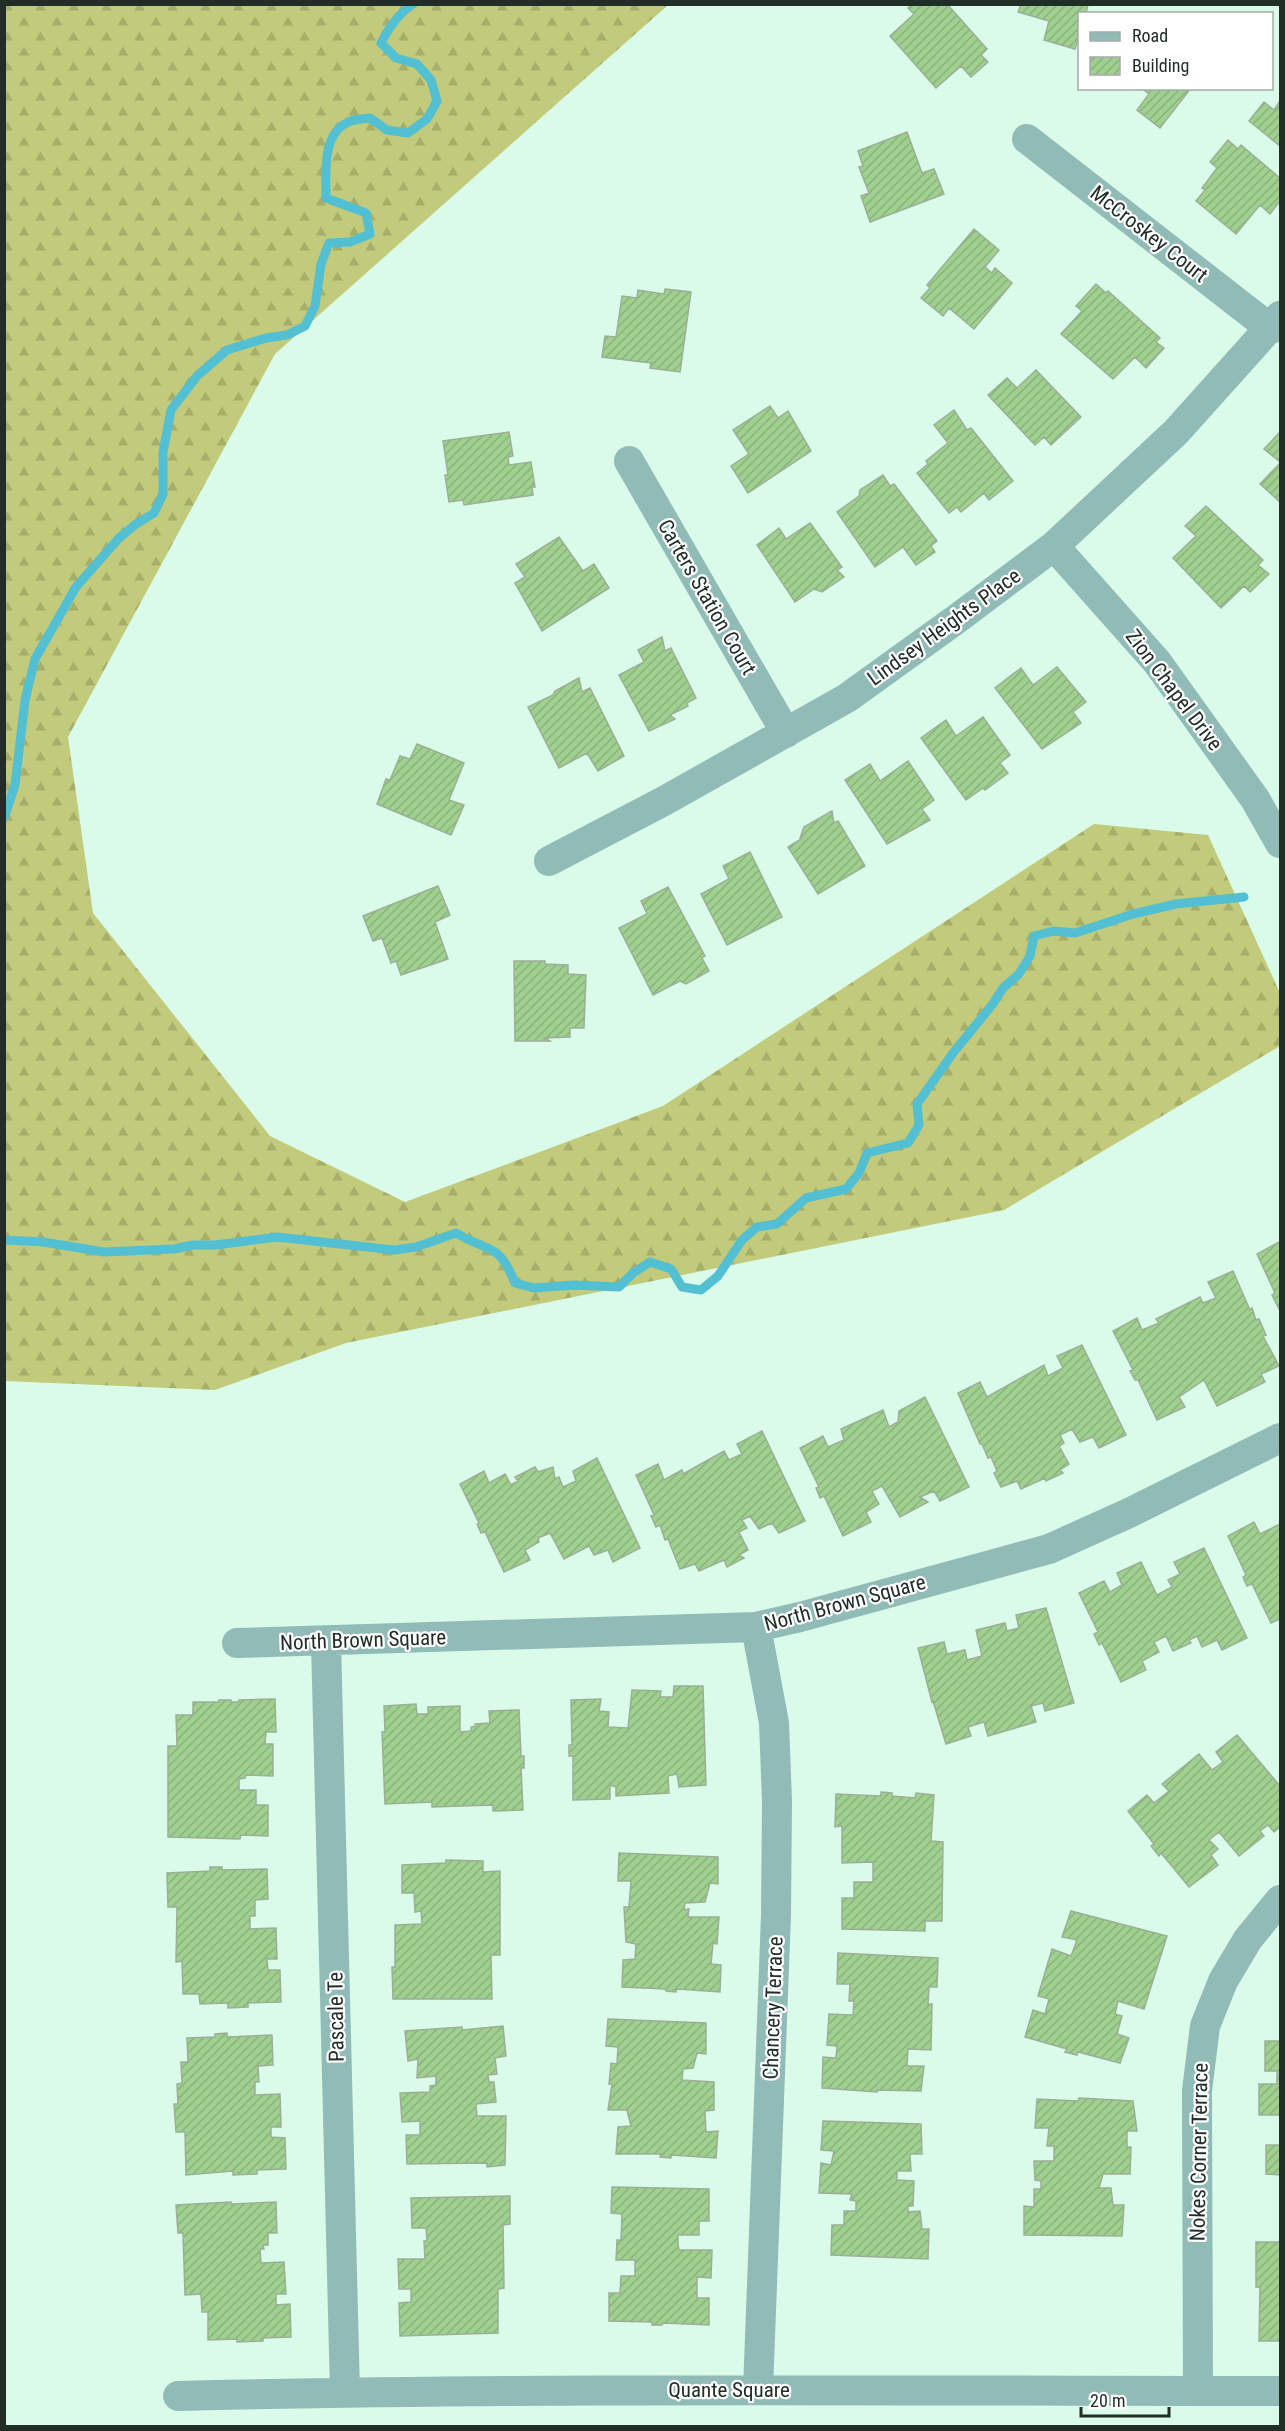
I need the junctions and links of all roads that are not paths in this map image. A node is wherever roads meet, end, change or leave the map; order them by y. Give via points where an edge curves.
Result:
1 (1027, 139) dead end
2 (1276, 323) edge
3 (629, 461) dead end
4 (1054, 546) junction
5 (786, 733) junction
6 (1281, 843) edge
7 (549, 861) dead end
8 (1281, 1438) edge
9 (756, 1627) junction
10 (326, 1642) junction
11 (237, 1643) dead end
12 (1281, 1900) edge
13 (758, 2390) junction
14 (1198, 2391) junction
15 (1281, 2391) edge
16 (345, 2392) junction
17 (178, 2396) dead end

1 - 2 street, McCroskey Court
2 - 4 street, Lindsey Heights Place via 1176,432
3 - 5 street, Carters Station Court
4 - 5 street, Lindsey Heights Place via 847,698
4 - 6 street, Zion Chapel Drive via 1157,662 1256,800
5 - 7 street, Lindsey Heights Place
8 - 9 street, North Brown Square via 1049,1549
9 - 10 street, North Brown Square
9 - 13 street, Chancery Terrace via 774,1723 777,1801
10 - 11 street, North Brown Square
10 - 16 street, Pascale Te
12 - 14 street, Nokes Corner Terrace via 1248,1939 1223,1981 1205,2026 1197,2091
13 - 14 street, Quante Square
13 - 16 street, Quante Square
14 - 15 street, Quante Square
16 - 17 street, Quante Square

